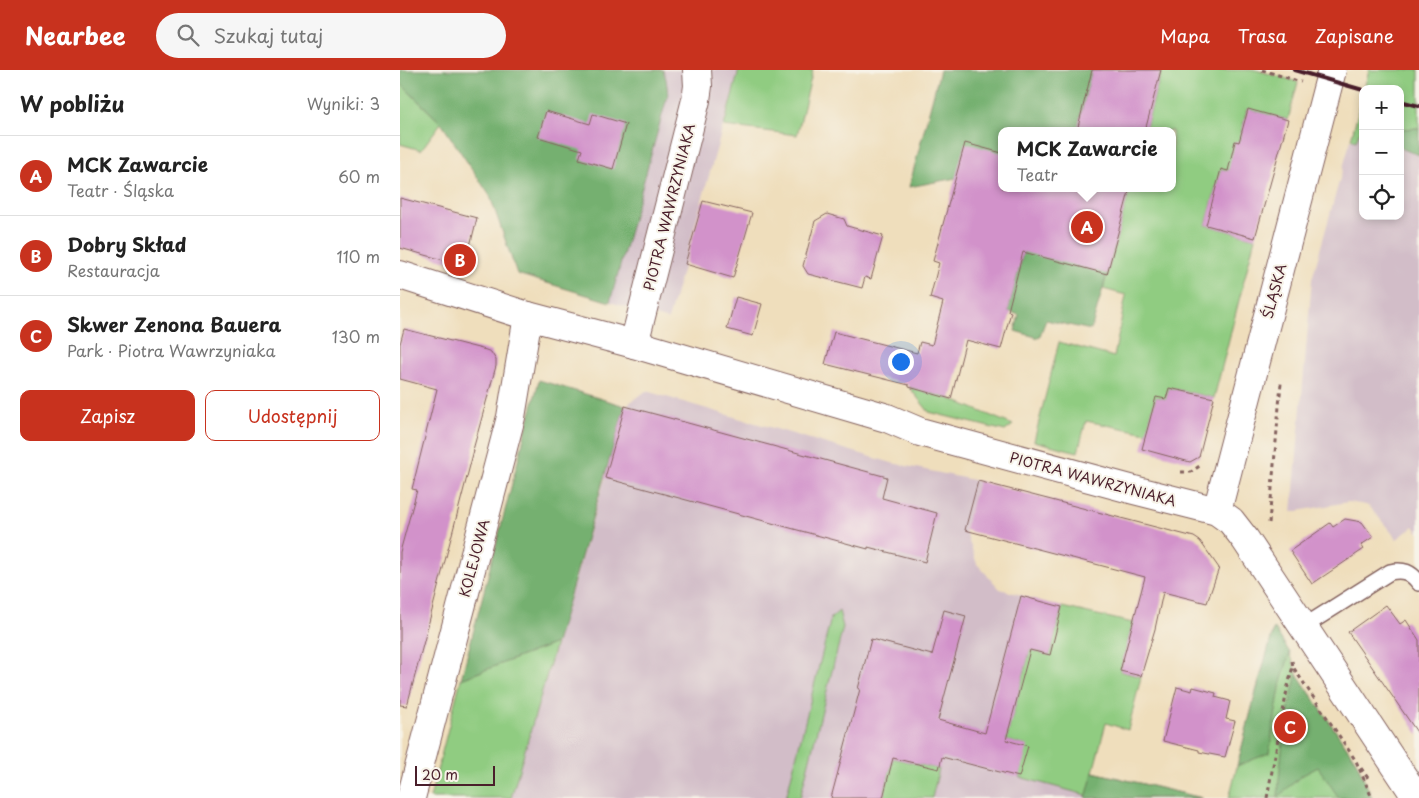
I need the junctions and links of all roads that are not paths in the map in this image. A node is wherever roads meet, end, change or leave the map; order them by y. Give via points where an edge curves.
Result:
1 (697, 70) edge
2 (1332, 70) edge
3 (400, 275) edge
4 (528, 316) junction
5 (634, 344) junction
6 (1217, 511) junction
7 (1419, 582) edge
8 (1303, 627) junction
9 (411, 798) edge
10 (1417, 798) edge

1 - 5 street, PIOTRA WAWRZYNIAKA via 696,100
2 - 6 street, ŚLĄSKA
3 - 4 street, PIOTRA WAWRZYNIAKA
4 - 5 street, PIOTRA WAWRZYNIAKA
4 - 9 street, KOLEJOWA via 511,416
5 - 6 street, PIOTRA WAWRZYNIAKA via 887,418 920,432
6 - 8 street, PIOTRA WAWRZYNIAKA via 1231,521 1245,539
7 - 8 lane via 1405,571 1387,573
8 - 10 street, PIOTRA WAWRZYNIAKA

